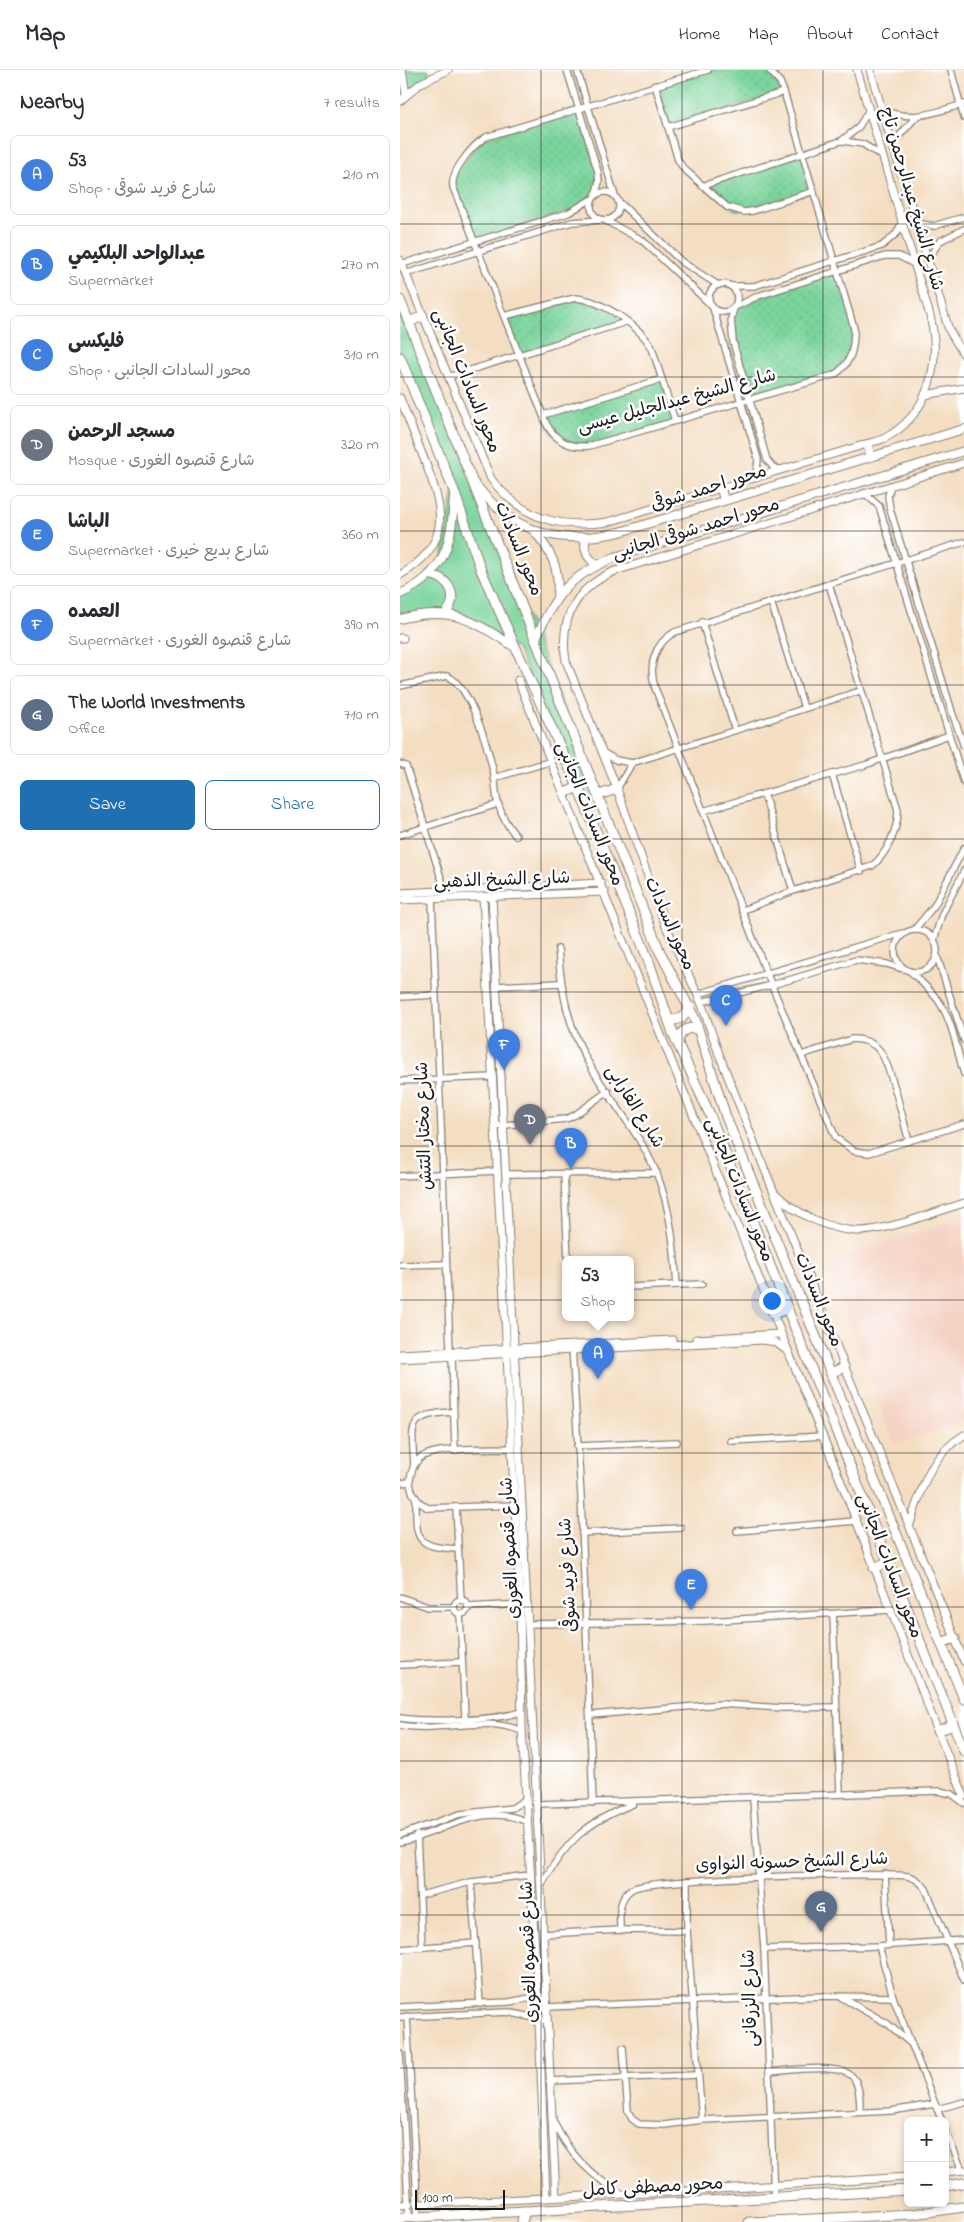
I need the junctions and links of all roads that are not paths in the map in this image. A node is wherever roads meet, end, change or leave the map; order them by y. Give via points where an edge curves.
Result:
1 (402, 70) edge
2 (448, 70) edge
3 (567, 70) edge
4 (577, 70) edge
5 (708, 70) edge
6 (769, 70) edge
7 (857, 70) edge
8 (870, 70) edge
9 (951, 70) edge
10 (655, 85) junction
11 (784, 92) junction
12 (406, 94) junction
13 (400, 101) edge
14 (962, 104) edge
15 (588, 105) junction
16 (579, 108) junction
17 (869, 110) junction
18 (882, 110) junction
19 (916, 117) junction
20 (964, 118) edge
21 (668, 127) junction
22 (841, 141) junction
23 (892, 144) junction
24 (803, 154) junction
25 (882, 156) junction
26 (702, 186) junction
27 (814, 191) junction
28 (592, 198) junction
29 (616, 198) junction
30 (964, 217) edge
31 (603, 220) junction
32 (902, 222) junction
33 (915, 223) junction
34 (964, 229) edge
35 (475, 242) junction
36 (478, 250) junction
37 (834, 260) junction
38 (926, 260) junction
39 (401, 262) edge
40 (914, 264) junction
41 (837, 270) junction
42 (405, 274) junction
43 (718, 285) junction
44 (731, 286) junction
45 (400, 300) edge
46 (712, 307) junction
47 (734, 308) junction
48 (423, 316) junction
49 (504, 316) junction
50 (409, 322) junction
51 (626, 322) junction
52 (519, 355) junction
53 (964, 355) edge
54 (400, 358) edge
55 (448, 377) junction
56 (662, 379) junction
57 (964, 388) edge
58 (924, 396) junction
59 (400, 398) edge
60 (749, 399) junction
61 (740, 401) junction
62 (543, 415) junction
63 (675, 421) junction
64 (964, 429) edge
65 (867, 444) junction
66 (964, 451) edge
67 (871, 456) junction
68 (964, 463) edge
69 (782, 470) junction
70 (752, 479) junction
71 (475, 484) junction
72 (891, 485) junction
73 (720, 488) junction
74 (454, 491) junction
75 (864, 493) junction
76 (724, 500) junction
77 (516, 506) joint
78 (533, 531) junction
79 (586, 538) junction
80 (964, 542) edge
81 (906, 561) junction
82 (897, 564) junction
83 (597, 565) junction
84 (431, 574) junction
85 (400, 575) edge
86 (829, 584) junction
87 (400, 594) edge
88 (556, 597) junction
89 (771, 602) junction
90 (446, 613) junction
91 (400, 618) edge
92 (702, 622) junction
93 (536, 638) junction
94 (517, 648) junction
95 (518, 680) dead end
96 (400, 686) edge
97 (860, 691) junction
98 (804, 708) junction
99 (593, 730) joint
100 (735, 730) junction
101 (949, 735) junction
102 (964, 746) edge
103 (678, 748) junction
104 (602, 752) junction
105 (882, 759) junction
106 (552, 761) junction
107 (632, 763) junction
108 (400, 764) edge
109 (832, 774) junction
110 (494, 778) junction
111 (964, 783) edge
112 (578, 787) junction
113 (617, 789) junction
114 (565, 793) junction
115 (764, 794) junction
116 (599, 795) junction
117 (498, 804) junction
118 (703, 811) junction
119 (425, 827) junction
120 (400, 835) edge
121 (516, 836) dead end
122 (964, 848) edge
123 (861, 870) junction
124 (964, 872) edge
125 (601, 883) junction
126 (793, 891) junction
127 (605, 892) junction
128 (400, 893) edge
129 (446, 895) junction
130 (492, 896) junction
131 (483, 897) junction
132 (432, 899) junction
133 (400, 900) edge
134 (743, 910) junction
135 (914, 930) junction
136 (903, 934) junction
137 (934, 940) junction
138 (558, 949) dead end
139 (937, 956) junction
140 (904, 969) junction
141 (911, 972) junction
142 (767, 974) junction
143 (560, 983) junction
144 (772, 985) junction
145 (497, 986) junction
146 (698, 994) junction
147 (436, 995) junction
148 (400, 997) edge
149 (702, 1002) junction
150 (690, 1007) junction
151 (669, 1021) junction
152 (697, 1029) junction
153 (964, 1040) edge
154 (678, 1044) junction
155 (801, 1055) junction
156 (964, 1074) edge
157 (492, 1077) junction
158 (439, 1080) junction
159 (400, 1081) edge
160 (608, 1091) junction
161 (964, 1124) edge
162 (495, 1126) junction
163 (504, 1126) junction
164 (909, 1141) junction
165 (497, 1171) junction
166 (442, 1173) junction
167 (657, 1173) junction
168 (506, 1174) junction
169 (564, 1174) junction
170 (400, 1176) edge
171 (774, 1192) junction
172 (964, 1204) edge
173 (568, 1256) edge
174 (446, 1264) junction
175 (400, 1265) edge
176 (702, 1284) dead end
177 (677, 1285) junction
178 (634, 1287) edge
179 (786, 1309) junction
180 (773, 1314) junction
181 (780, 1334) junction
182 (572, 1348) junction
183 (516, 1350) junction
184 (507, 1351) junction
185 (788, 1353) junction
186 (400, 1354) edge
187 (451, 1354) junction
188 (400, 1359) edge
189 (409, 1359) junction
190 (400, 1364) edge
191 (844, 1367) junction
192 (830, 1373) junction
193 (453, 1412) junction
194 (964, 1435) edge
195 (823, 1436) junction
196 (731, 1441) dead end
197 (678, 1442) dead end
198 (577, 1446) junction
199 (512, 1448) junction
200 (455, 1451) junction
201 (414, 1466) junction
202 (410, 1482) junction
203 (400, 1483) edge
204 (416, 1498) junction
205 (515, 1505) junction
206 (456, 1508) junction
207 (856, 1521) junction
208 (910, 1524) junction
209 (681, 1528) dead end
210 (737, 1531) dead end
211 (582, 1533) junction
212 (458, 1549) junction
213 (888, 1562) junction
214 (874, 1568) junction
215 (400, 1597) edge
216 (461, 1600) junction
217 (411, 1602) junction
218 (400, 1604) edge
219 (528, 1604) junction
220 (520, 1605) junction
221 (454, 1606) junction
222 (468, 1607) junction
223 (890, 1610) junction
224 (460, 1614) junction
225 (833, 1614) junction
226 (586, 1622) junction
227 (530, 1624) junction
228 (521, 1637) junction
229 (530, 1637) junction
230 (955, 1638) junction
231 (941, 1643) junction
232 (964, 1660) edge
233 (461, 1662) junction
234 (400, 1665) edge
235 (964, 1700) edge
236 (836, 1707) junction
237 (522, 1711) junction
238 (591, 1715) junction
239 (400, 1718) edge
240 (465, 1718) junction
241 (478, 1718) junction
242 (400, 1725) edge
243 (478, 1725) junction
244 (953, 1725) junction
245 (522, 1731) junction
246 (937, 1731) junction
247 (964, 1751) edge
248 (840, 1794) junction
249 (964, 1796) edge
250 (753, 1798) junction
251 (526, 1799) junction
252 (637, 1802) junction
253 (964, 1803) edge
254 (538, 1804) junction
255 (593, 1804) junction
256 (527, 1822) junction
257 (416, 1830) junction
258 (400, 1835) edge
259 (417, 1837) junction
260 (400, 1842) edge
261 (885, 1874) junction
262 (530, 1875) junction
263 (759, 1878) junction
264 (687, 1881) junction
265 (472, 1882) junction
266 (542, 1884) junction
267 (421, 1895) junction
268 (620, 1930) junction
269 (688, 1931) junction
270 (543, 1934) junction
271 (964, 1940) edge
272 (948, 1941) junction
273 (476, 1943) junction
274 (890, 1945) junction
275 (879, 1946) junction
276 (422, 1947) junction
277 (400, 1949) edge
278 (764, 1949) junction
279 (964, 1980) edge
280 (546, 1995) junction
281 (537, 1996) junction
282 (842, 1997) junction
283 (893, 1997) junction
284 (765, 1999) junction
285 (520, 2000) junction
286 (694, 2002) junction
287 (480, 2004) junction
288 (400, 2007) edge
289 (547, 2007) junction
290 (519, 2013) junction
291 (403, 2017) edge
292 (538, 2020) junction
293 (547, 2020) junction
294 (912, 2045) junction
295 (623, 2048) dead end
296 (400, 2054) edge
297 (769, 2072) junction
298 (697, 2074) junction
299 (624, 2077) junction
300 (549, 2081) junction
301 (964, 2102) edge
302 (936, 2106) junction
303 (860, 2111) junction
304 (552, 2116) junction
305 (940, 2117) edge
306 (770, 2118) junction
307 (702, 2120) junction
308 (413, 2128) junction
309 (402, 2129) edge
310 (949, 2138) edge
311 (414, 2139) junction
312 (402, 2140) edge
313 (963, 2170) edge
314 (949, 2172) edge
315 (904, 2177) edge
316 (964, 2183) edge
317 (949, 2185) edge
318 (774, 2186) junction
319 (904, 2190) edge
320 (622, 2194) junction
321 (556, 2197) junction
322 (774, 2197) junction
323 (546, 2198) junction
324 (409, 2204) junction
325 (417, 2204) junction
326 (400, 2205) edge
327 (964, 2207) edge
328 (525, 2211) junction
329 (491, 2213) junction
330 (409, 2217) edge
331 (826, 2220) edge
332 (503, 2222) edge
333 (522, 2222) edge
334 (749, 2222) edge

1 - 12 street
2 - 12 street
3 - 16 street
4 - 15 street
5 - 10 street, شارع الشيخ عبدالجليل عيسى
6 - 11 street, شارع الشيخ عبدالجليل عيسى
7 - 17 street, شارع الشيخ عبدالرحمن تاج
8 - 18 street, شارع الشيخ عبدالرحمن تاج
9 - 14 street
10 - 15 street, شارع الشيخ عبدالجليل عيسى
10 - 21 street
11 - 21 street
11 - 24 street, شارع الشيخ عبدالجليل عيسى
12 - 13 street
14 - 19 street
14 - 20 street
15 - 16 street, شارع الشيخ عبدالجليل عيسى
15 - 29 street
16 - 28 street via 598,172 599,182
16 - 35 street, شارع الشيخ عبدالجليل عيسى via 486,137 477,144 455,173 453,182
17 - 22 street via 858,128
17 - 25 street, شارع الشيخ عبدالرحمن تاج
18 - 19 street
18 - 23 street, شارع الشيخ عبدالرحمن تاج
19 - 23 street
21 - 26 street via 678,160
22 - 24 street
22 - 25 street via 863,144
23 - 33 street, شارع الشيخ عبدالرحمن تاج
24 - 26 street
24 - 27 street, شارع الشيخ عبدالجليل عيسى
25 - 32 street, شارع الشيخ عبدالرحمن تاج
26 - 27 street via 726,207 744,212
27 - 37 street, شارع الشيخ عبدالجليل عيسى
28 - 29 street via 605,192
28 - 31 street via 592,212
28 - 35 street via 568,213
29 - 31 street via 618,211 612,219
29 - 43 street via 682,262
30 - 33 street via 934,226
31 - 36 street via 572,222
31 - 46 street via 642,240
32 - 37 street via 888,242
32 - 40 street, شارع الشيخ عبدالرحمن تاج
33 - 38 street, شارع الشيخ عبدالرحمن تاج
34 - 38 street via 940,241
35 - 36 street, شارع الشيخ عبدالجليل عيسى
35 - 39 street
36 - 42 street
36 - 49 street, شارع الشيخ عبدالجليل عيسى
37 - 41 street, شارع الشيخ عبدالجليل عيسى
37 - 44 street via 754,286
38 - 40 street
38 - 53 street, شارع الشيخ عبدالرحمن تاج via 949,330
39 - 42 street, محور السادات الجانبى
40 - 41 street via 892,255
40 - 58 street, شارع الشيخ عبدالرحمن تاج via 935,343 933,370
41 - 47 street via 758,296
41 - 60 street, شارع الشيخ عبدالجليل عيسى via 854,328 853,349 846,365 834,375
42 - 48 street, محور السادات الجانبى
43 - 44 street
43 - 46 street via 710,293
44 - 47 street via 738,296
45 - 50 main road, محور السادات
46 - 47 street via 724,313
46 - 61 street
47 - 60 street via 731,331
48 - 50 main road
48 - 55 street, محور السادات الجانبى
49 - 51 street via 575,298 592,301
49 - 52 street, شارع الشيخ عبدالجليل عيسى
50 - 71 main road, محور السادات
51 - 52 street
51 - 56 street via 647,339
52 - 55 street
52 - 62 street, شارع الشيخ عبدالجليل عيسى
54 - 74 main road, محور السادات
55 - 77 street, محور السادات الجانبى via 491,479
56 - 62 street
56 - 63 street
57 - 58 street
58 - 65 street, محور احمد شوقى الجانبى via 904,426 883,439
59 - 85 street via 438,494 440,522 430,549
60 - 61 street, شارع الشيخ عبدالجليل عيسى
60 - 69 street via 767,460
61 - 63 street, شارع الشيخ عبدالجليل عيسى
61 - 70 street via 758,458
62 - 63 street, شارع الشيخ عبدالجليل عيسى via 556,438 580,447
64 - 67 main road, محور احمد شوقى
65 - 67 main road
65 - 69 street, محور احمد شوقى الجانبى
66 - 83 main road, محور احمد شوقى
67 - 76 main road, محور احمد شوقى
68 - 72 street, محور احمد شوقى الجانبى
69 - 70 street, محور احمد شوقى الجانبى
70 - 73 street, محور احمد شوقى الجانبى
71 - 78 main road, محور احمد شوقى via 498,510
71 - 93 main road, محور السادات
72 - 75 street, محور احمد شوقى الجانبى
72 - 81 street via 888,502
73 - 76 main road
73 - 77 street, محور احمد شوقى الجانبى via 608,522 588,525 553,522
74 - 84 main road via 449,542
74 - 94 main road, محور السادات via 481,570
75 - 82 street via 879,506
75 - 99 street, محور احمد شوقى الجانبى via 597,578 574,605 566,623 563,642 566,661
76 - 79 main road, محور احمد شوقى via 620,532
78 - 79 main road, محور احمد شوقى via 554,537
78 - 88 main road via 554,562 558,583
79 - 83 main road via 587,556
80 - 81 street
81 - 82 street
81 - 102 street
82 - 86 street
82 - 101 street
83 - 88 main road, محور احمد شوقى via 577,577
84 - 87 main road
84 - 90 main road via 441,578 450,588 452,601
86 - 89 street
86 - 97 street
88 - 93 main road, محور احمد شوقى
89 - 92 street
89 - 98 street
90 - 91 main road
90 - 94 main road via 480,625
92 - 100 street
92 - 103 street via 670,635 652,661 653,682
93 - 116 main road, محور السادات
94 - 112 main road, محور السادات
95 - 106 street, محور السادات الجانبى
96 - 110 street via 442,676 456,681 481,730
97 - 98 street
97 - 105 street
98 - 100 street
99 - 104 street, محور السادات الجانبى
100 - 103 street
101 - 105 street
101 - 111 street
103 - 107 street
103 - 118 street
104 - 107 street via 616,760
104 - 113 street, محور السادات الجانبى
105 - 109 street
105 - 123 street via 898,819 880,860
106 - 110 street
106 - 114 street, محور السادات الجانبى
107 - 113 street
108 - 119 street via 406,766
109 - 115 street
109 - 123 street
110 - 117 street
112 - 114 main road
112 - 151 main road, محور السادات via 648,959
113 - 116 main road
113 - 146 street, محور السادات الجانبى via 665,924
114 - 125 street, محور السادات الجانبى
115 - 118 street
115 - 126 street
116 - 150 main road, محور السادات via 660,952
117 - 119 street
117 - 121 street
118 - 134 street
119 - 120 street
119 - 129 street
122 - 135 street via 934,906
123 - 126 street
124 - 137 street via 942,914
125 - 127 street, محور السادات الجانبى
125 - 129 street, شارع الشيخ الذهبى
126 - 134 street
127 - 130 street, شارع الشيخ الذهبى
127 - 180 street, محور السادات الجانبى via 661,1040
128 - 129 street, شارع الشيخ الذهبى
129 - 131 street, شارع الشيخ الذهبى
129 - 132 street, شارع الشيخ الذهبى
130 - 131 street, شارع الشيخ الذهبى
130 - 145 street, شارع قنصوه الغورى
131 - 157 street, شارع قنصوه الغورى
132 - 133 street, شارع الشيخ الذهبى
132 - 147 street, شارع مختار التتش
134 - 142 street
135 - 136 street
135 - 137 street via 926,932
136 - 140 street via 894,952 898,964
136 - 142 street
137 - 139 street
138 - 143 street, شارع الفارابى
139 - 141 street via 927,970
139 - 153 street
140 - 141 street
140 - 144 street via 856,960
141 - 156 street via 941,1005
142 - 144 street
142 - 146 street
143 - 145 street
143 - 160 street, شارع الفارابى via 574,1032 587,1060
144 - 149 street
144 - 155 street
145 - 163 street, شارع قنصوه الغورى
146 - 149 street, محور السادات الجانبى
147 - 148 street
147 - 158 street, شارع مختار التتش
149 - 171 street, محور السادات الجانبى via 719,1054
150 - 151 main road via 682,1018
150 - 152 main road, محور السادات
151 - 154 main road, محور السادات
152 - 154 main road via 683,1031
152 - 192 main road, محور السادات via 726,1117
154 - 179 main road, محور السادات via 713,1122
155 - 164 street via 841,1144 854,1151 869,1152
155 - 164 street via 852,1039 875,1046 884,1060
157 - 158 street
157 - 162 street, شارع قنصوه الغورى
158 - 159 street
158 - 166 street, شارع مختار التتش
160 - 163 street via 566,1119
160 - 167 street, شارع الفارابى via 632,1126
161 - 164 street
162 - 163 street
162 - 165 street, شارع قنصوه الغورى
163 - 168 street, شارع قنصوه الغورى
165 - 166 street
165 - 184 street, شارع قنصوه الغورى
166 - 170 street
166 - 174 street, شارع مختار التتش
167 - 169 street
167 - 177 street, شارع الفارابى via 669,1212
168 - 169 street
168 - 183 street, شارع قنصوه الغورى
169 - 173 street
171 - 172 street via 816,1220 856,1231 884,1227
171 - 191 street, محور السادات الجانبى
174 - 175 street
174 - 187 street, شارع مختار التتش
176 - 177 street
177 - 178 street
179 - 180 main road
179 - 213 main road, محور السادات
180 - 181 street, محور السادات الجانبى
181 - 182 street
181 - 185 street, محور السادات الجانبى
182 - 183 street
182 - 185 street via 763,1340 778,1343
182 - 198 street, شارع فريد شوقى
183 - 184 street
183 - 219 street, شارع قنصوه الغورى
184 - 187 street
184 - 199 street, شارع قنصوه الغورى
185 - 195 street, محور السادات الجانبى
186 - 187 street
187 - 189 street
187 - 193 street, شارع مختار التتش
188 - 189 street
189 - 190 street
191 - 192 main road
191 - 208 street, محور السادات الجانبى
192 - 231 main road, محور السادات
193 - 200 street, شارع مختار التتش
193 - 201 street via 428,1414 418,1421 413,1432
194 - 208 street via 943,1451 928,1471
195 - 196 street
195 - 207 street, محور السادات الجانبى
197 - 198 street
198 - 211 street, شارع فريد شوقى
199 - 200 street
199 - 205 street, شارع قنصوه الغورى
200 - 201 street via 432,1452 420,1458
201 - 202 street
202 - 203 street
202 - 204 street
204 - 206 street via 428,1508
204 - 212 street via 416,1528 422,1541 433,1548
205 - 206 street
205 - 220 street, شارع قنصوه الغورى
206 - 212 street
207 - 210 street
207 - 214 street, محور السادات الجانبى
208 - 230 street, محور السادات الجانبى
209 - 211 street
211 - 226 street, شارع فريد شوقى
212 - 216 street
213 - 214 main road
213 - 244 main road, محور السادات
214 - 223 street, محور السادات الجانبى
215 - 217 street
216 - 221 street
216 - 222 street
217 - 218 street
217 - 221 street via 428,1607
219 - 220 street
219 - 227 street, شارع قنصوه الغورى
220 - 222 street
220 - 228 street, شارع قنصوه الغورى
221 - 224 street
222 - 224 street
223 - 225 street
223 - 246 street, محور السادات الجانبى
224 - 233 street
225 - 226 street via 706,1621
225 - 236 street
226 - 227 street
226 - 238 street, شارع فريد شوقى
227 - 229 street, شارع قنصوه الغورى
228 - 229 street
228 - 237 street, شارع قنصوه الغورى
229 - 254 street, شارع قنصوه الغورى
230 - 231 main road
230 - 232 street, محور السادات الجانبى
231 - 235 main road, محور السادات
233 - 234 street
233 - 240 street
236 - 238 street via 721,1704
236 - 248 street
237 - 241 street via 509,1716
237 - 245 street, شارع قنصوه الغورى
238 - 255 street, شارع فريد شوقى
239 - 240 street via 432,1721
240 - 241 street
241 - 243 street
242 - 243 street via 422,1728
243 - 245 street via 502,1725
244 - 246 main road
244 - 247 main road, محور السادات
245 - 251 street, شارع قنصوه الغورى
246 - 249 street, محور السادات الجانبى
248 - 250 street
248 - 253 street via 942,1791
250 - 252 street
250 - 263 street, شارع الزرقانى
251 - 256 street, شارع قنصوه الغورى
251 - 257 street via 512,1808 460,1814
252 - 255 street
252 - 266 street via 576,1834
254 - 255 street
254 - 266 street, شارع قنصوه الغورى
256 - 259 street via 509,1817 473,1817
256 - 262 street, شارع قنصوه الغورى
257 - 258 street
257 - 259 street
259 - 260 street
259 - 267 street
261 - 263 street, شارع الشيخ حسونه النواوى
261 - 272 street, شارع الشيخ حسونه النواوى via 910,1876 920,1881
261 - 274 street
262 - 265 street
262 - 281 street, شارع قنصوه الغورى
263 - 264 street, شارع الشيخ حسونه النواوى
263 - 278 street, شارع الزرقانى
264 - 268 street, شارع الشيخ حسونه النواوى via 654,1883 625,1894 621,1903
264 - 269 street
265 - 267 street
265 - 273 street
266 - 270 street, شارع قنصوه الغورى
267 - 276 street
268 - 269 street
268 - 270 street
269 - 286 street
270 - 280 street, شارع قنصوه الغورى
271 - 272 street
272 - 274 street
272 - 279 street, شارع الشيخ حسونه النواوى
273 - 276 street
273 - 287 street
274 - 275 street
275 - 278 street
275 - 283 street
276 - 277 street
278 - 284 street, شارع الزرقانى
280 - 281 street
280 - 289 street, شارع قنصوه الغورى
281 - 285 street
281 - 292 street, شارع قنصوه الغورى
282 - 283 street
282 - 284 street
282 - 294 street via 888,2024
283 - 294 street
284 - 286 street
284 - 297 street, شارع الزرقانى
285 - 287 street
285 - 290 street
286 - 289 street
286 - 298 street
287 - 288 street
289 - 293 street, شارع قنصوه الغورى
290 - 291 street
290 - 292 street
291 - 308 street
292 - 293 street
292 - 323 street, شارع قنصوه الغورى
293 - 300 street, شارع قنصوه الغورى
294 - 302 street
295 - 299 street
296 - 309 street
297 - 303 street via 829,2069 846,2073 856,2082
297 - 306 street, شارع الزرقانى
298 - 299 street
298 - 307 street
299 - 300 street
299 - 307 street via 628,2111 639,2124 664,2125
300 - 304 street, شارع قنصوه الغورى
301 - 302 street
302 - 303 street
302 - 305 street
303 - 306 street
304 - 320 street via 580,2162
304 - 321 street, شارع قنصوه الغورى
306 - 307 street
306 - 318 street, شارع الزرقانى
308 - 309 street
308 - 311 street
309 - 312 street
310 - 313 street
311 - 312 street
311 - 325 street
312 - 324 street
313 - 314 street
315 - 318 street
316 - 317 main road
318 - 320 street
318 - 322 street, شارع الزرقانى
319 - 322 main road, محور مصطفى كامل
320 - 321 street
321 - 323 street
322 - 328 main road, محور مصطفى كامل
323 - 325 street
324 - 325 street
324 - 326 street
324 - 330 street
325 - 330 street
327 - 331 main road
328 - 329 main road, محور مصطفى كامل
328 - 333 main road
329 - 330 main road, محور مصطفى كامل
329 - 332 main road
331 - 334 main road

